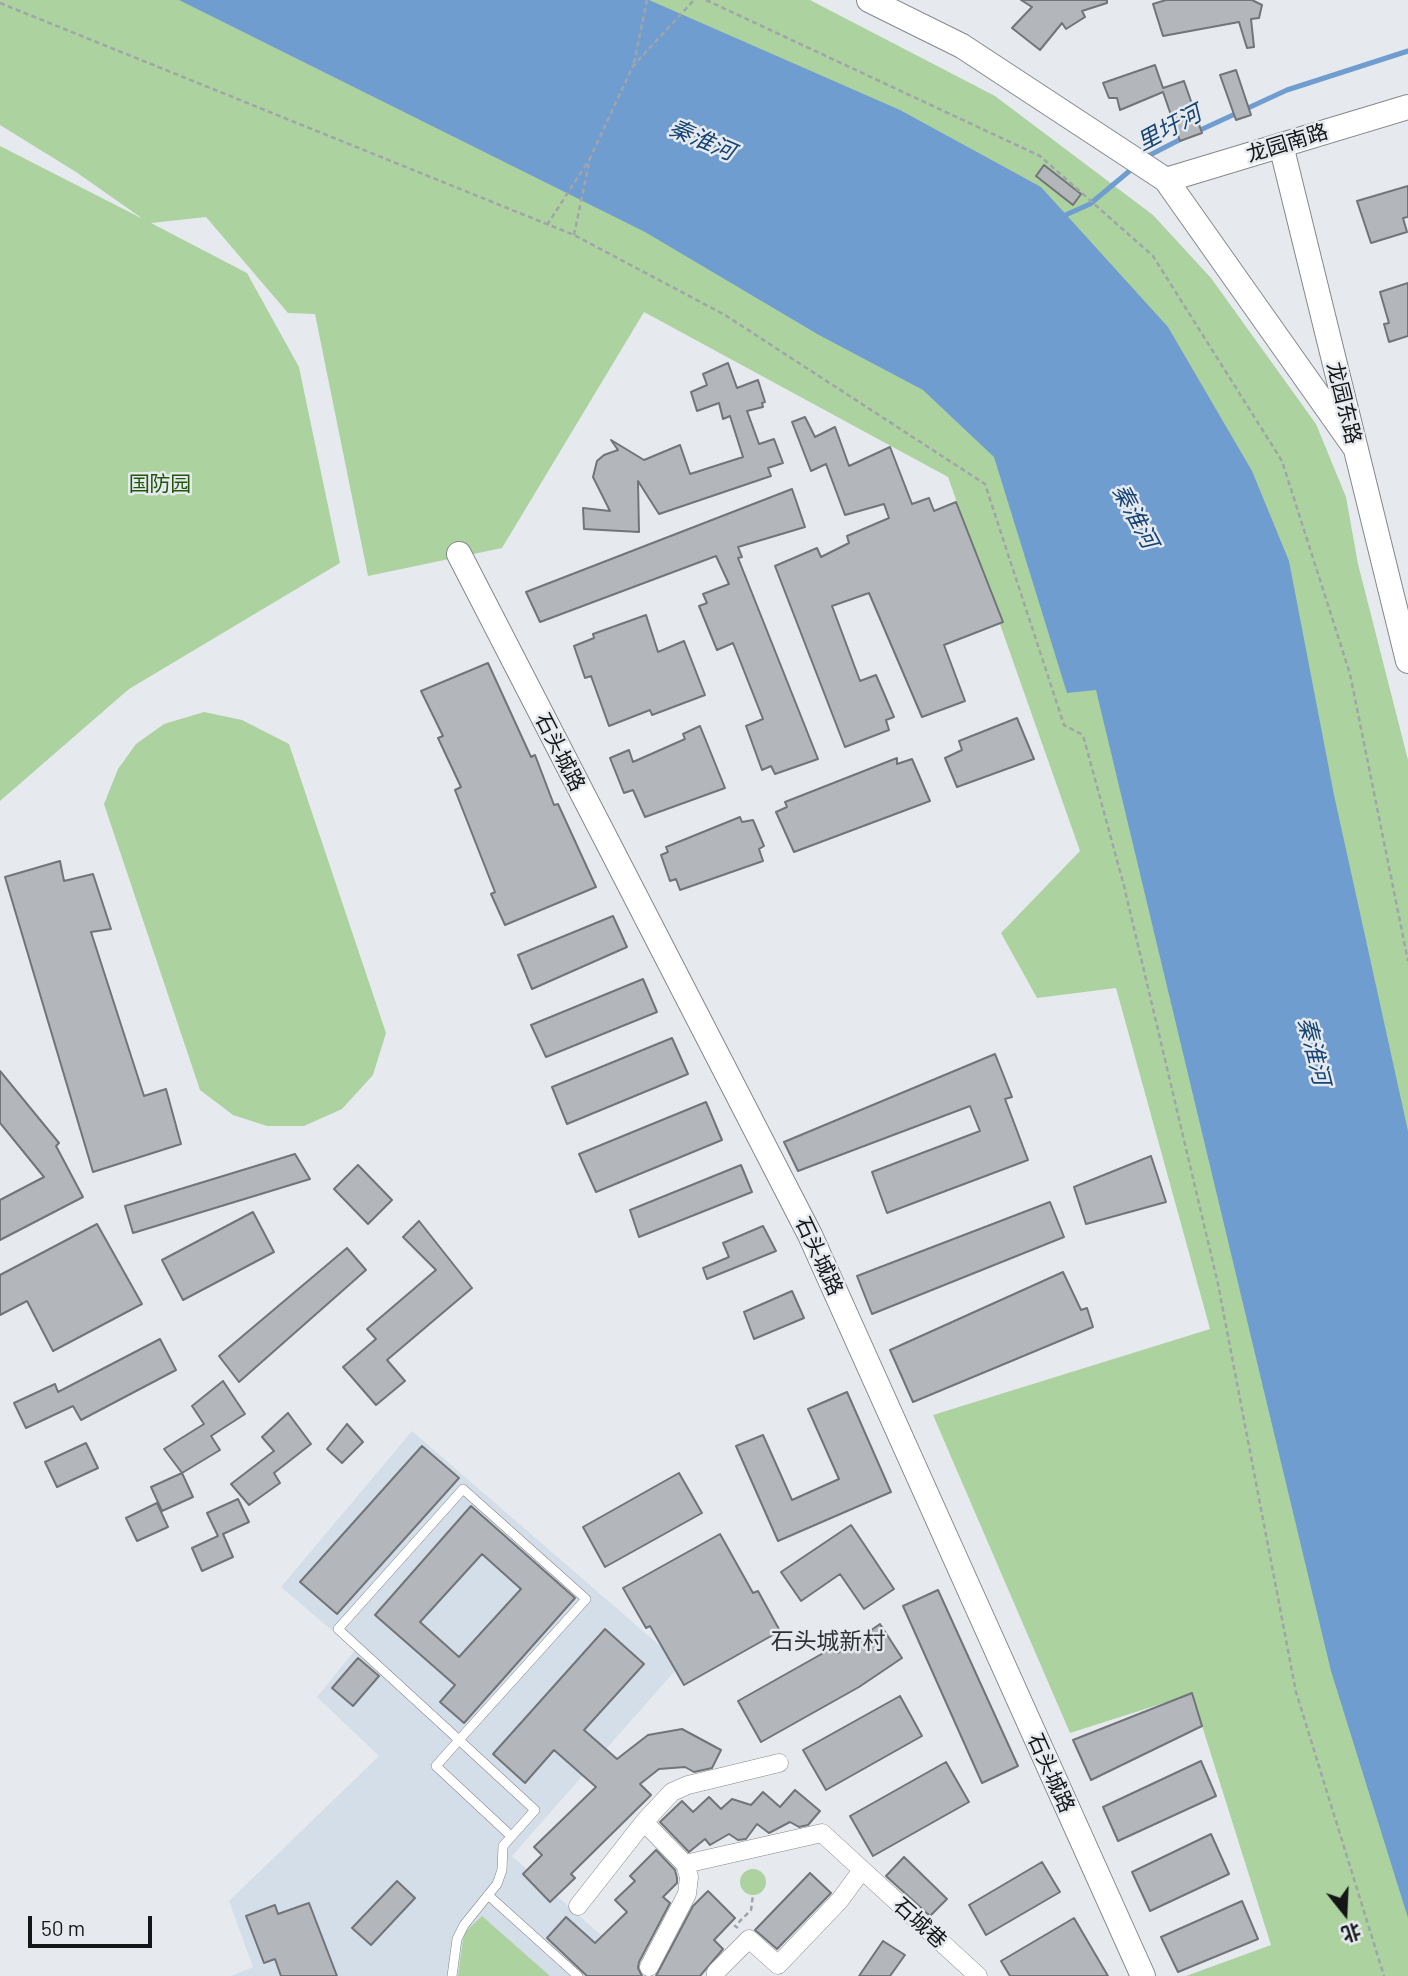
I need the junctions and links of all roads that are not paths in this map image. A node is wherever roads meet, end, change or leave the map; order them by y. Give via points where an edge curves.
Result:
1 (869, 0) edge
2 (1408, 107) edge
3 (1281, 145) junction
4 (1166, 180) junction
5 (1356, 449) junction
6 (459, 554) dead end
7 (1408, 661) edge
8 (459, 1740) junction
9 (779, 1763) dead end
10 (643, 1822) junction
11 (511, 1836) junction
12 (685, 1864) junction
13 (862, 1870) junction
14 (488, 1895) junction
15 (578, 1906) dead end
16 (649, 1967) dead end
17 (452, 1976) edge
18 (578, 1976) edge
19 (716, 1976) edge
20 (978, 1976) edge
21 (1143, 1976) edge

1 - 4 street via 962,46
2 - 3 street, 龙园南路
3 - 4 street, 龙园南路
3 - 5 street, 龙园东路
4 - 5 street
5 - 7 street, 龙园东路
6 - 21 street, 石头城路 via 810,1235
8 - 8 lane via 338,1629 463,1489 586,1599
8 - 11 lane via 436,1766
8 - 11 lane via 535,1810
9 - 10 street via 688,1785 672,1792
10 - 12 street
10 - 15 street
11 - 14 lane via 503,1846 502,1870
12 - 13 street, 石城巷 via 822,1833
12 - 16 street via 687,1894
13 - 19 street via 778,1965 749,1939
13 - 20 street, 石城巷
14 - 17 lane via 457,1939
14 - 18 lane

